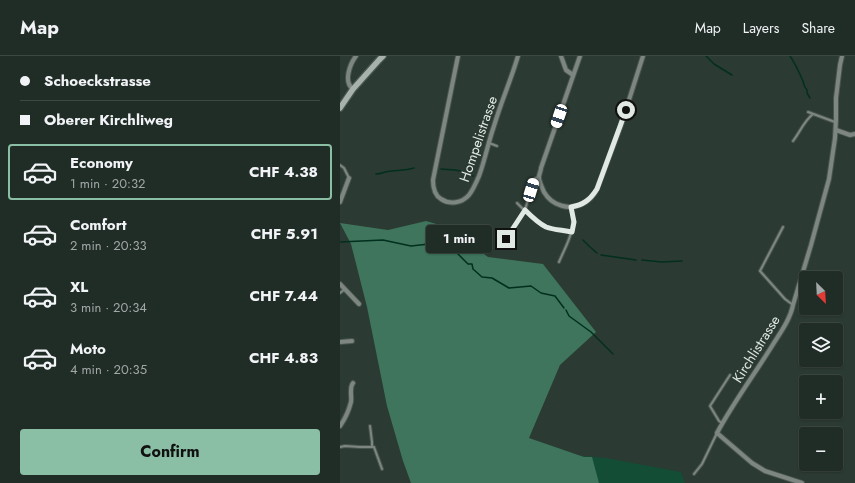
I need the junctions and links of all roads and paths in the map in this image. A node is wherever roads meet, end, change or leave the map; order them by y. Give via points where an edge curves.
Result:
1 (356, 56) edge
2 (383, 56) edge
3 (458, 56) edge
4 (518, 56) edge
5 (561, 56) edge
6 (580, 56) edge
7 (643, 56) edge
8 (842, 56) edge
9 (573, 75) junction
10 (353, 89) junction
11 (340, 108) edge
12 (808, 112) dead end
13 (813, 114) junction
14 (836, 123) junction
15 (836, 130) junction
16 (855, 134) edge
17 (793, 141) dead end
18 (489, 143) junction
19 (497, 146) dead end
20 (340, 165) edge
21 (539, 177) junction
22 (349, 178) joint
23 (340, 202) edge
24 (516, 203) dead end
25 (571, 207) junction
26 (525, 210) junction
27 (784, 227) dead end
28 (572, 232) junction
29 (506, 239) dead end
30 (559, 262) dead end
31 (340, 284) edge
32 (345, 289) junction
33 (340, 293) edge
34 (359, 304) dead end
35 (793, 305) junction
36 (352, 341) dead end
37 (340, 342) edge
38 (730, 375) dead end
39 (353, 383) dead end
40 (722, 424) junction
41 (340, 426) edge
42 (370, 426) dead end
43 (717, 433) junction
44 (372, 446) junction
45 (340, 447) edge
46 (382, 469) dead end
47 (694, 474) dead end
48 (802, 483) edge

1 - 10 street via 352,61 348,79
2 - 10 street
3 - 18 street, Hompelistrasse via 432,180 438,197 454,203 468,196 483,166
4 - 18 street, Hompelistrasse
5 - 9 street via 566,70
6 - 9 street
7 - 25 street via 597,189 584,204
8 - 14 street, Kirchlistrasse via 836,98
9 - 21 street
10 - 11 street
12 - 13 lane
13 - 14 lane
13 - 17 lane
14 - 15 street, Kirchlistrasse
15 - 16 street
15 - 35 street, Kirchlistrasse via 829,179
18 - 19 lane
20 - 22 lane
21 - 25 street via 547,197 554,203
21 - 26 lane via 534,179
22 - 23 street
24 - 26 lane
25 - 28 lane via 574,222
26 - 28 lane via 545,226
26 - 29 lane
27 - 35 lane via 760,271
28 - 30 lane
31 - 32 street
32 - 33 lane
32 - 34 street
35 - 40 street, Kirchlistrasse via 781,332
36 - 37 street
38 - 40 lane via 710,406
39 - 41 street via 350,386 351,402
40 - 43 street, Kirchlistrasse
42 - 44 lane
43 - 47 lane
43 - 48 street via 765,471
44 - 45 lane
44 - 46 lane via 375,447

